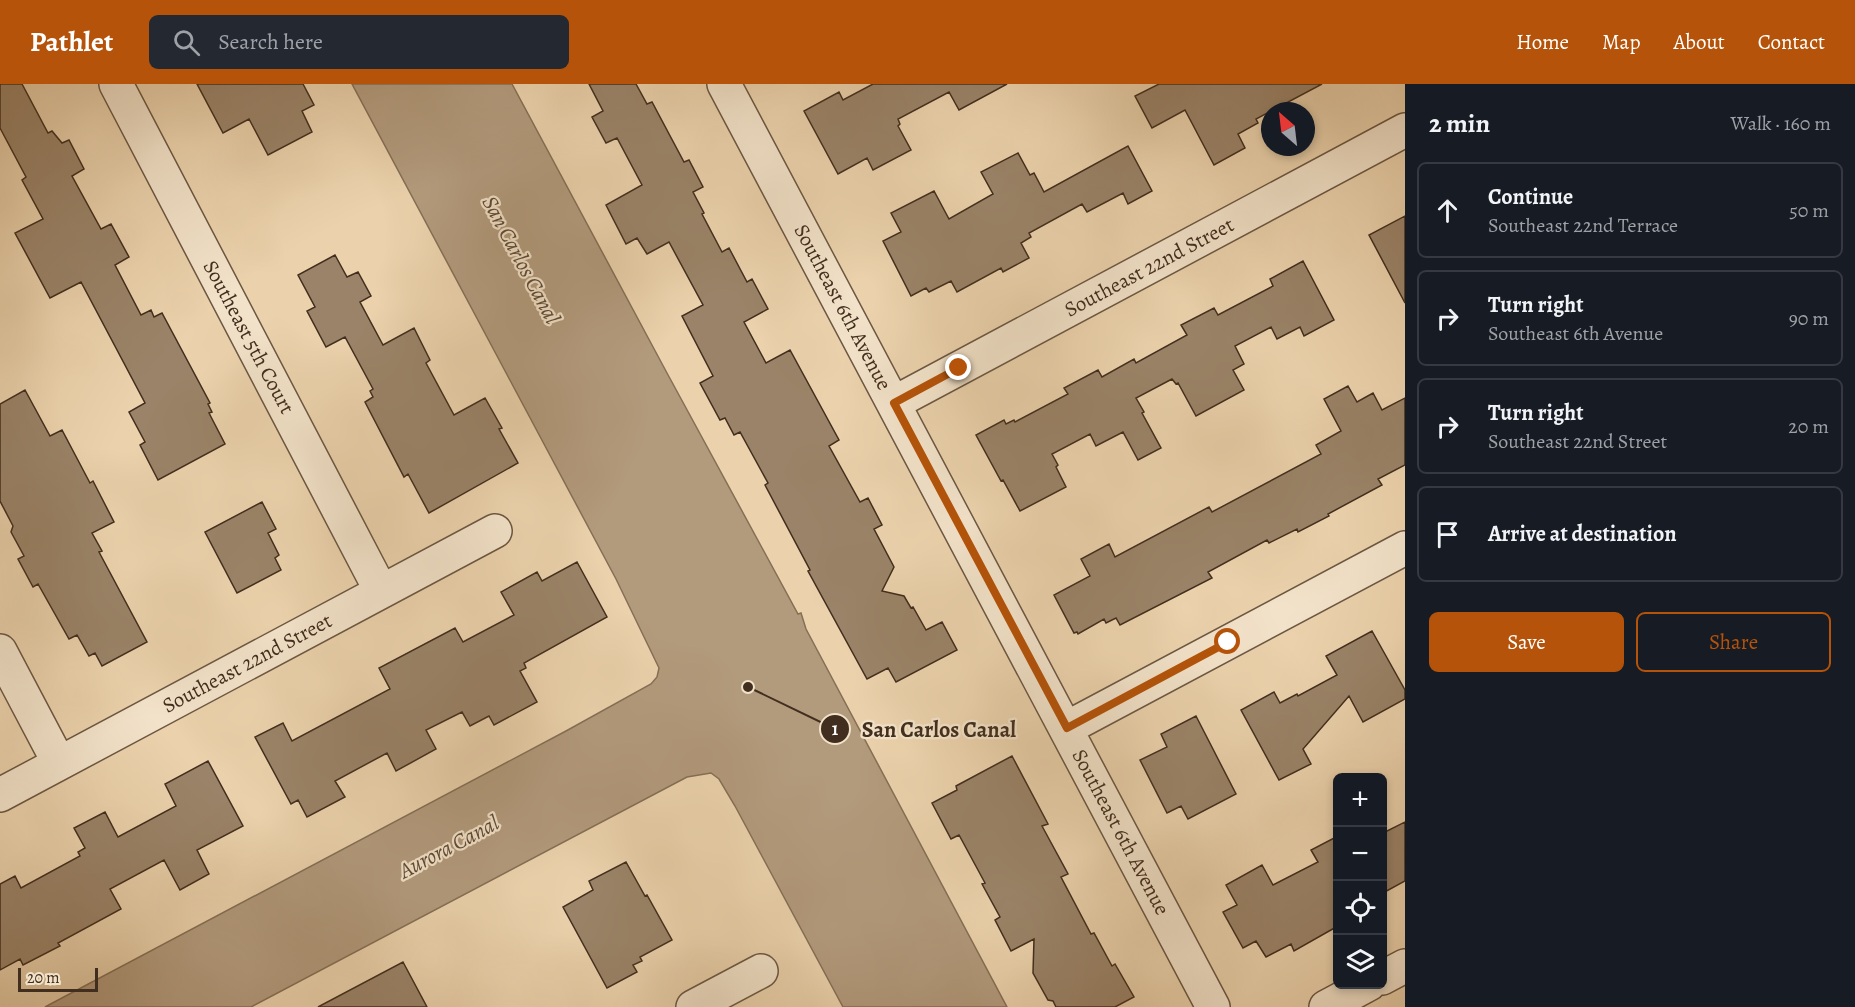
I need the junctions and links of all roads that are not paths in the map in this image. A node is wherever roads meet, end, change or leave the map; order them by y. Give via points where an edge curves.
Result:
1 (116, 84) edge
2 (724, 84) edge
3 (1405, 130) edge
4 (894, 403) junction
5 (495, 531) dead end
6 (1405, 548) edge
7 (381, 591) junction
8 (0, 651) edge
9 (1067, 728) junction
10 (59, 764) junction
11 (0, 795) edge
12 (1405, 966) edge
13 (761, 971) dead end
14 (1387, 976) edge
15 (1360, 989) edge
16 (693, 1007) edge
17 (1214, 1007) edge
18 (1326, 1007) edge

1 - 7 street, Southeast 5th Court
2 - 4 street, Southeast 6th Avenue
3 - 4 street, Southeast 22nd Street
4 - 9 street, Southeast 6th Avenue
5 - 7 street, Southeast 22nd Street
6 - 9 street
7 - 10 street, Southeast 22nd Street
8 - 10 street
9 - 17 street, Southeast 6th Avenue
10 - 11 street, Southeast 22nd Street
12 - 14 street
13 - 16 street
15 - 18 street

